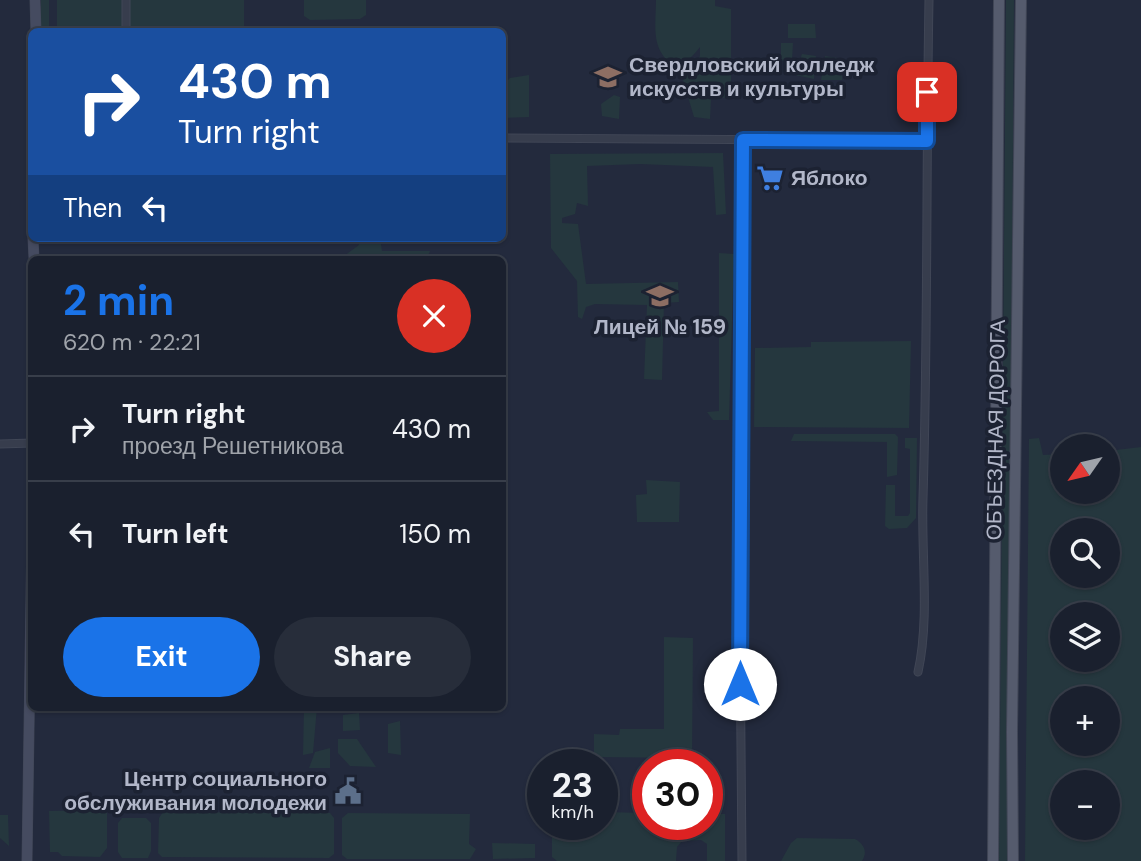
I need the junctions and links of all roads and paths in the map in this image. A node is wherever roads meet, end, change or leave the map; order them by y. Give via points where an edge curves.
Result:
1 (35, 0) edge
2 (126, 0) edge
3 (929, 0) edge
4 (999, 0) edge
5 (1021, 0) edge
6 (36, 28) edge
7 (126, 28) edge
8 (506, 138) edge
9 (743, 140) junction
10 (927, 141) junction
11 (0, 443) edge
12 (28, 443) edge
13 (918, 672) dead end
14 (29, 711) edge
15 (27, 861) edge
16 (742, 861) edge
17 (993, 861) edge
18 (1013, 861) edge

1 - 6 street
2 - 7 street
3 - 10 street
4 - 17 main road, ОБЪЕЗДНАЯ ДОРОГА
5 - 18 main road, ОБЪЕЗДНАЯ ДОРОГА
8 - 9 street
9 - 10 street
9 - 16 street
10 - 13 street via 926,432
11 - 12 street
14 - 15 street

